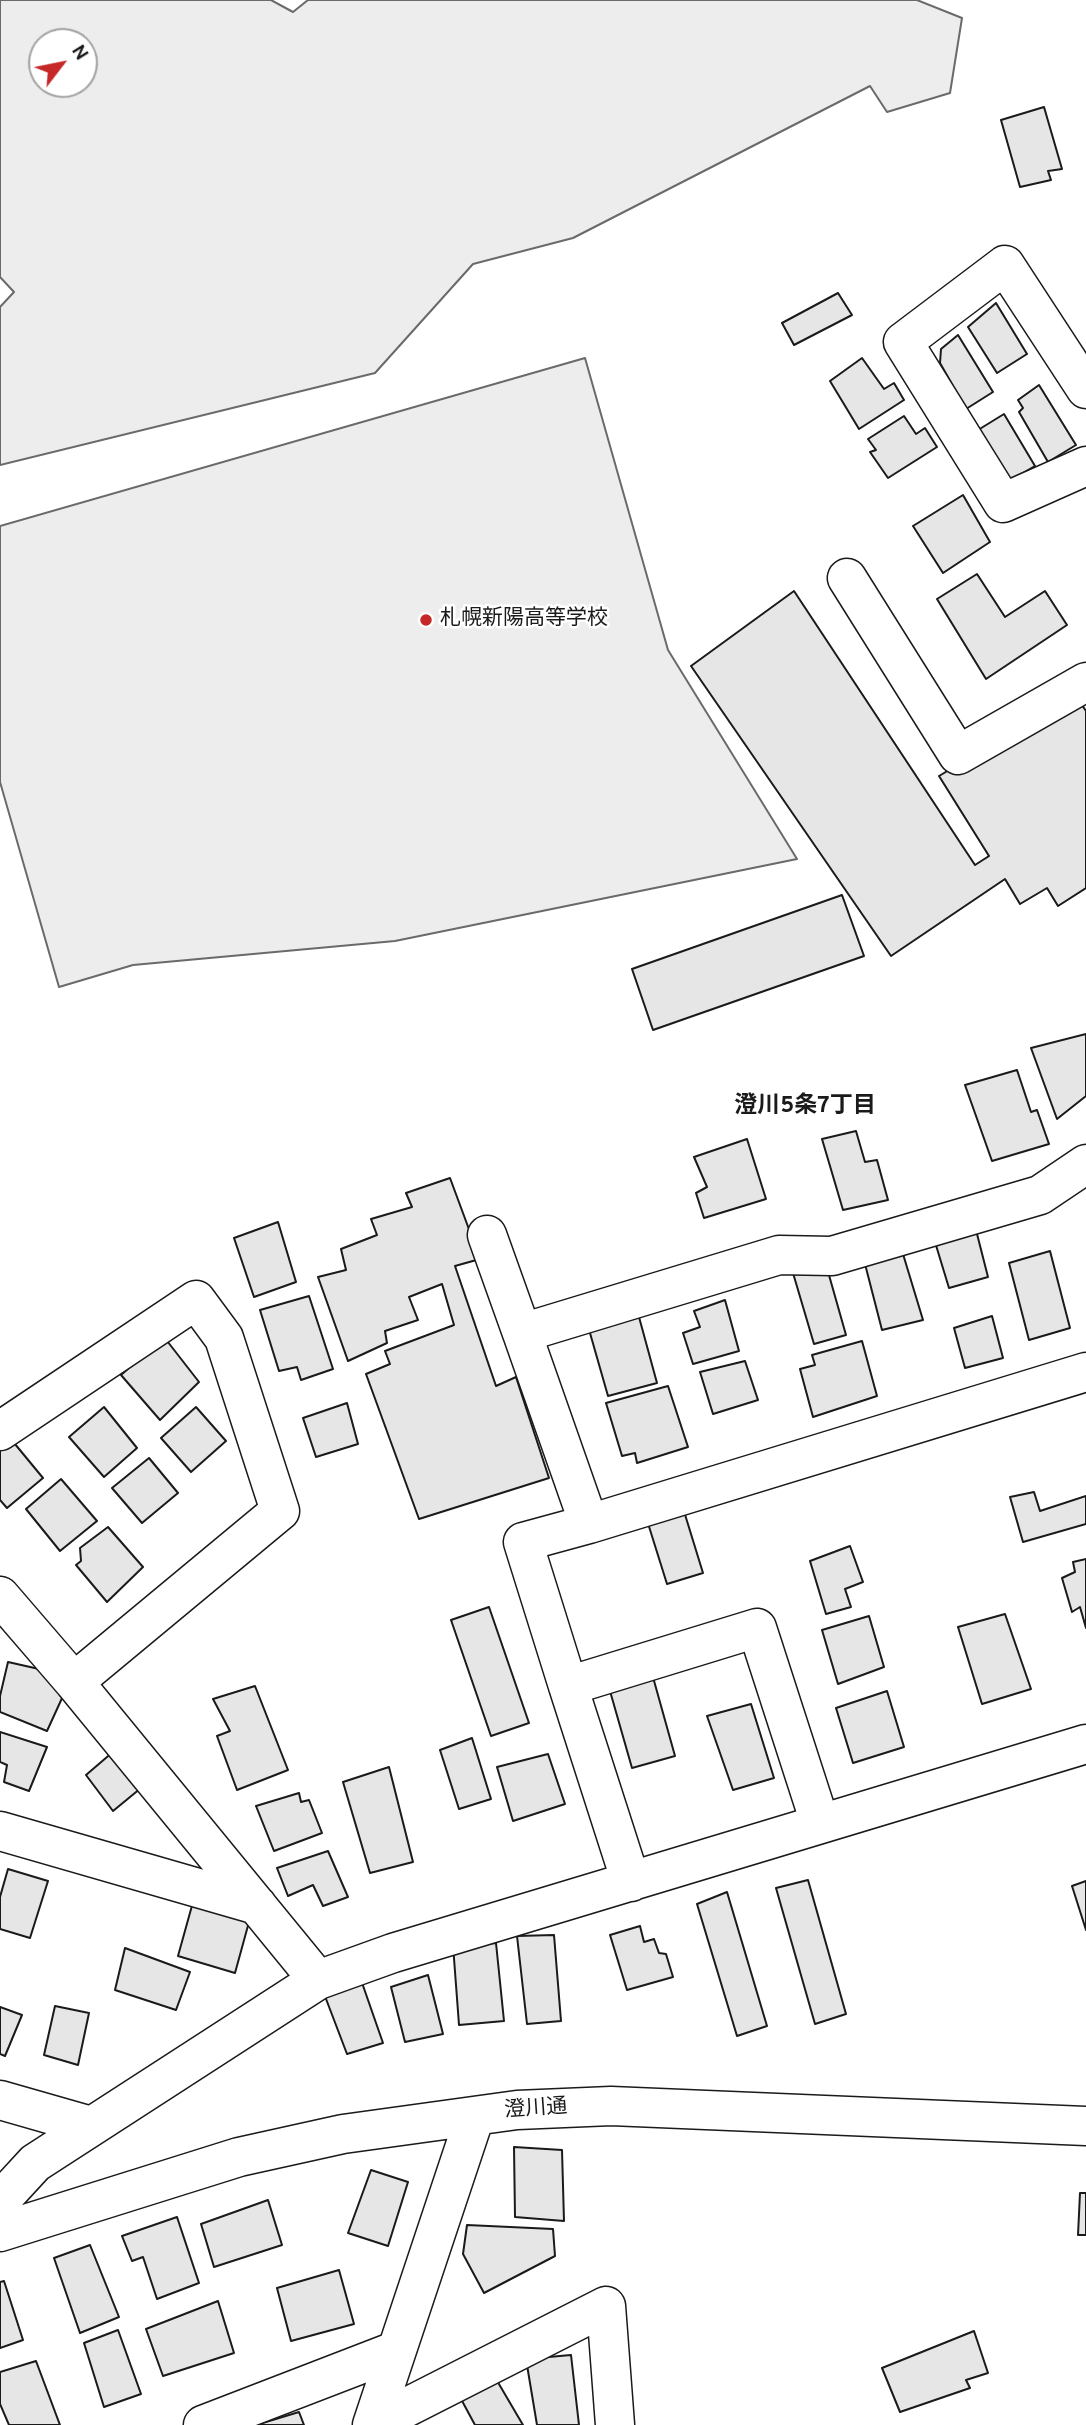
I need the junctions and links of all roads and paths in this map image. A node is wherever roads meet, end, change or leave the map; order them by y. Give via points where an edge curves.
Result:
1 (1086, 389) edge
2 (1086, 466) edge
3 (847, 578) dead end
4 (1086, 682) edge
5 (1086, 1164) edge
6 (487, 1235) dead end
7 (522, 1333) junction
8 (1086, 1372) edge
9 (0, 1431) edge
10 (589, 1524) junction
11 (0, 1596) edge
12 (74, 1682) junction
13 (568, 1686) junction
14 (1086, 1744) edge
15 (820, 1823) junction
16 (0, 1830) edge
17 (631, 1882) junction
18 (257, 1905) junction
19 (318, 1980) junction
20 (0, 2100) edge
21 (475, 2116) junction
22 (91, 2126) junction
23 (1086, 2126) edge
24 (0, 2201) edge
25 (0, 2232) edge
26 (395, 2351) junction
27 (203, 2425) edge
28 (615, 2425) edge

1 - 2 street via 1005,265 903,342 1003,503
3 - 4 street via 958,755
5 - 7 street via 1040,1195 832,1256 779,1255
6 - 7 street
7 - 10 street
8 - 10 street
9 - 12 street via 196,1300 224,1338 280,1511
10 - 13 street via 523,1542
11 - 12 street
12 - 18 street
13 - 15 street via 757,1628
13 - 17 street
14 - 15 street
15 - 17 street
16 - 18 street
17 - 19 street
18 - 19 street
19 - 22 street
20 - 22 street
21 - 23 street, 澄川通 via 611,2106
21 - 25 street, 澄川通 via 343,2134 239,2157
21 - 26 street
22 - 24 street via 35,2163
26 - 27 street
26 - 28 street via 372,2425 606,2306

